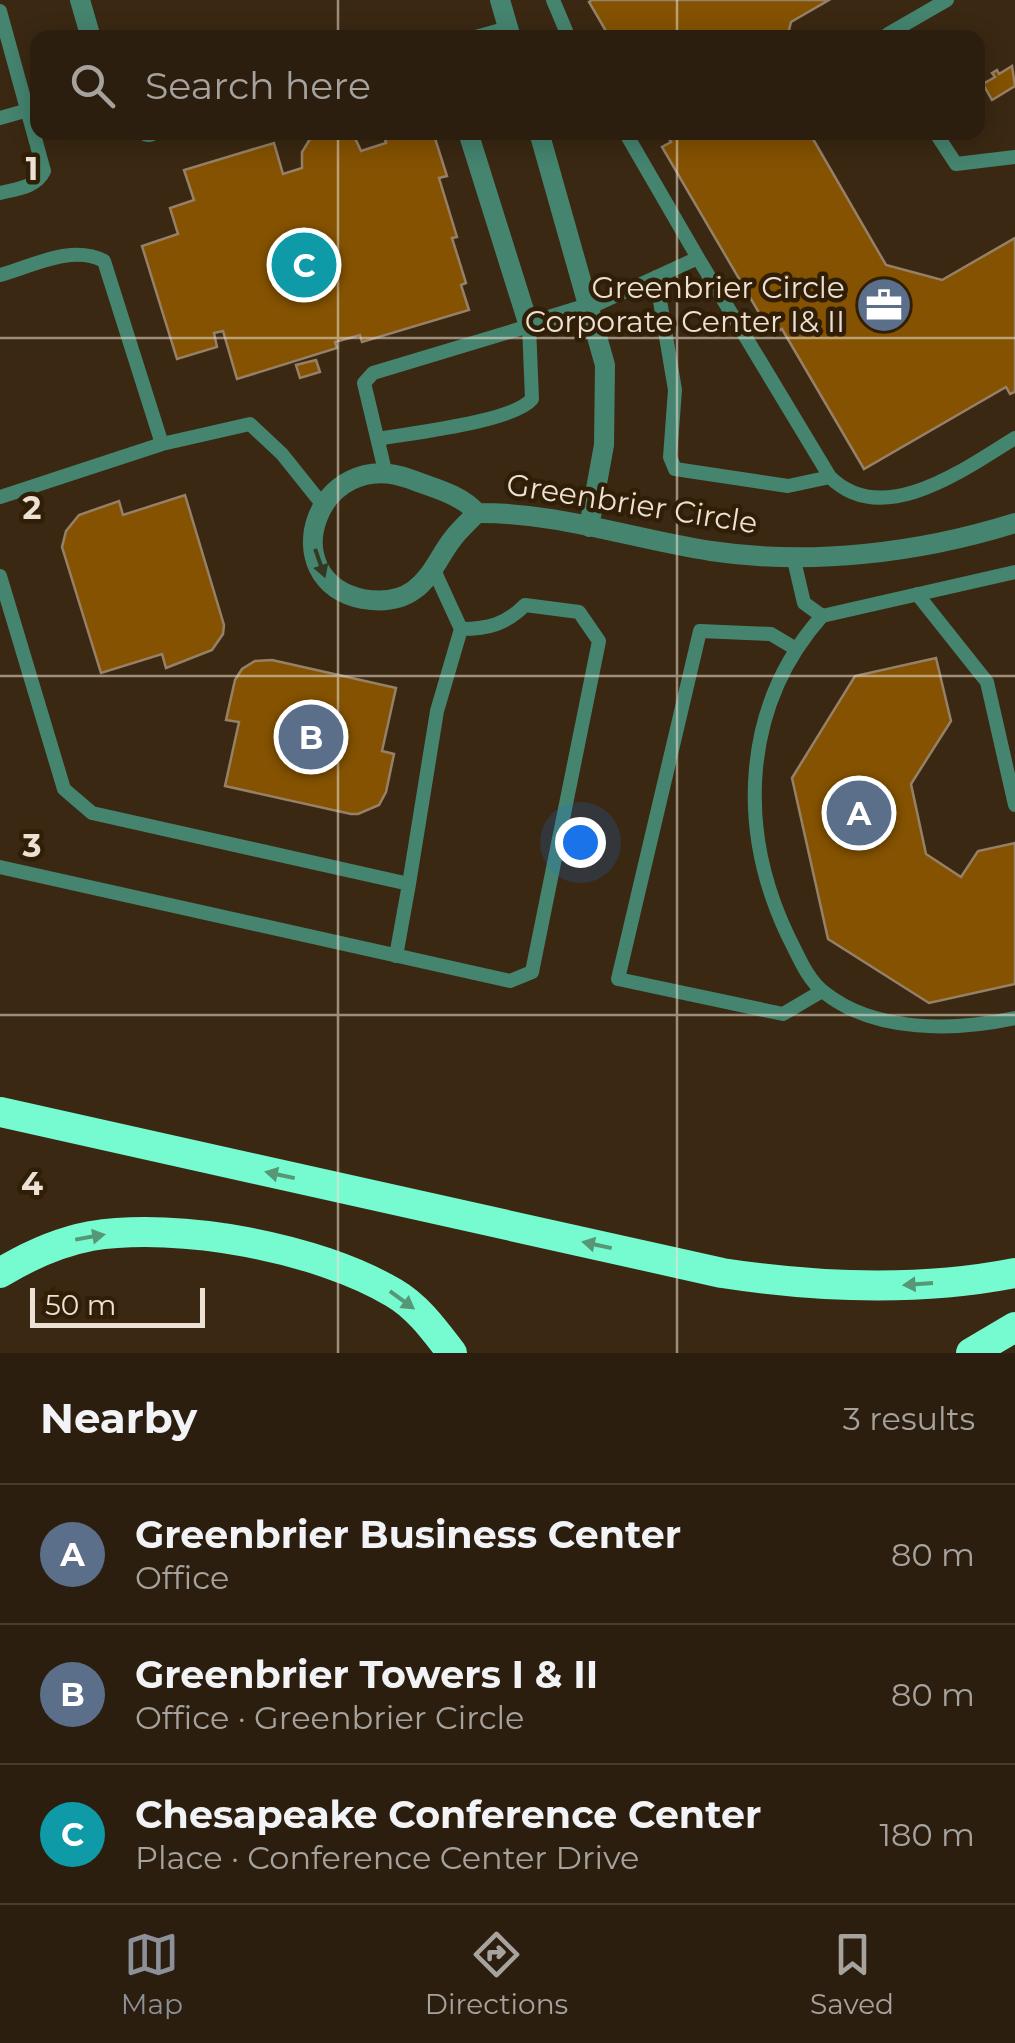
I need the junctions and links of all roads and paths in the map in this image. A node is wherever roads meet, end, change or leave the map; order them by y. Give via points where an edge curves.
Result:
1 (80, 0) edge
2 (500, 0) edge
3 (552, 0) edge
4 (947, 0) edge
5 (0, 11) edge
6 (89, 30) edge
7 (509, 30) edge
8 (565, 30) edge
9 (895, 30) edge
10 (4, 44) edge
11 (28, 110) junction
12 (0, 118) edge
13 (30, 118) edge
14 (36, 140) edge
15 (471, 140) edge
16 (541, 140) edge
17 (630, 140) edge
18 (940, 140) edge
19 (1015, 157) edge
20 (0, 193) edge
21 (698, 258) junction
22 (0, 276) edge
23 (656, 277) junction
24 (591, 306) junction
25 (529, 326) junction
26 (1015, 438) edge
27 (378, 439) junction
28 (162, 444) junction
29 (386, 475) junction
30 (830, 477) junction
31 (0, 497) edge
32 (322, 504) junction
33 (477, 513) junction
34 (1015, 523) edge
35 (589, 527) junction
36 (793, 556) junction
37 (432, 568) junction
38 (1015, 572) edge
39 (0, 576) edge
40 (917, 594) junction
41 (822, 616) junction
42 (462, 629) junction
43 (796, 649) junction
44 (1015, 805) edge
45 (0, 866) edge
46 (409, 884) junction
47 (396, 956) junction
48 (822, 991) junction
49 (1015, 1018) edge
50 (0, 1112) edge
51 (0, 1273) edge
52 (1015, 1273) edge
53 (1015, 1328) edge
54 (452, 1353) edge
55 (972, 1353) edge

1 - 6 street
2 - 7 street
3 - 8 lane
4 - 9 lane
5 - 10 lane
10 - 11 lane
11 - 12 lane
11 - 13 lane
14 - 20 lane via 40,179
15 - 25 street
16 - 24 street
17 - 21 lane
18 - 19 lane via 956,164
21 - 23 lane
21 - 30 lane
22 - 28 lane via 73,254 104,261
23 - 24 lane
23 - 30 lane via 675,390 675,469 788,486
24 - 25 street
24 - 35 street via 606,393
25 - 27 lane via 373,373 364,384
25 - 27 lane via 532,399 524,408
26 - 30 lane via 932,487 896,496 842,489
27 - 29 lane
28 - 31 lane
28 - 32 lane via 250,424
29 - 32 street, Greenbrier Circle via 360,475
29 - 33 street, Greenbrier Circle via 467,501
32 -> 37 street, Greenbrier Circle via 313,538 316,561 321,575 344,594 398,599
33 - 35 street, Greenbrier Circle via 548,516
33 - 37 street, Greenbrier Circle
34 - 36 street, Greenbrier Circle via 906,548
35 - 36 street, Greenbrier Circle via 715,552
36 - 41 lane via 804,603
37 - 42 lane
38 - 40 lane
39 - 46 lane via 64,789 92,813
40 - 41 lane
40 - 44 lane via 987,682
41 - 43 lane
42 - 46 lane via 437,711
42 - 47 lane via 498,625 526,605 579,612 599,642 532,972 510,982
43 - 48 lane via 773,690 756,753 754,794 775,908
43 - 48 lane via 771,634 700,631 618,979 783,1014
45 - 47 lane
46 - 47 lane
48 - 49 lane via 854,1011 892,1021 981,1025
52 -> 50 highway via 888,1286 778,1282
51 -> 54 highway via 69,1242 110,1234 166,1232 257,1244 336,1265 396,1294
53 - 55 highway

